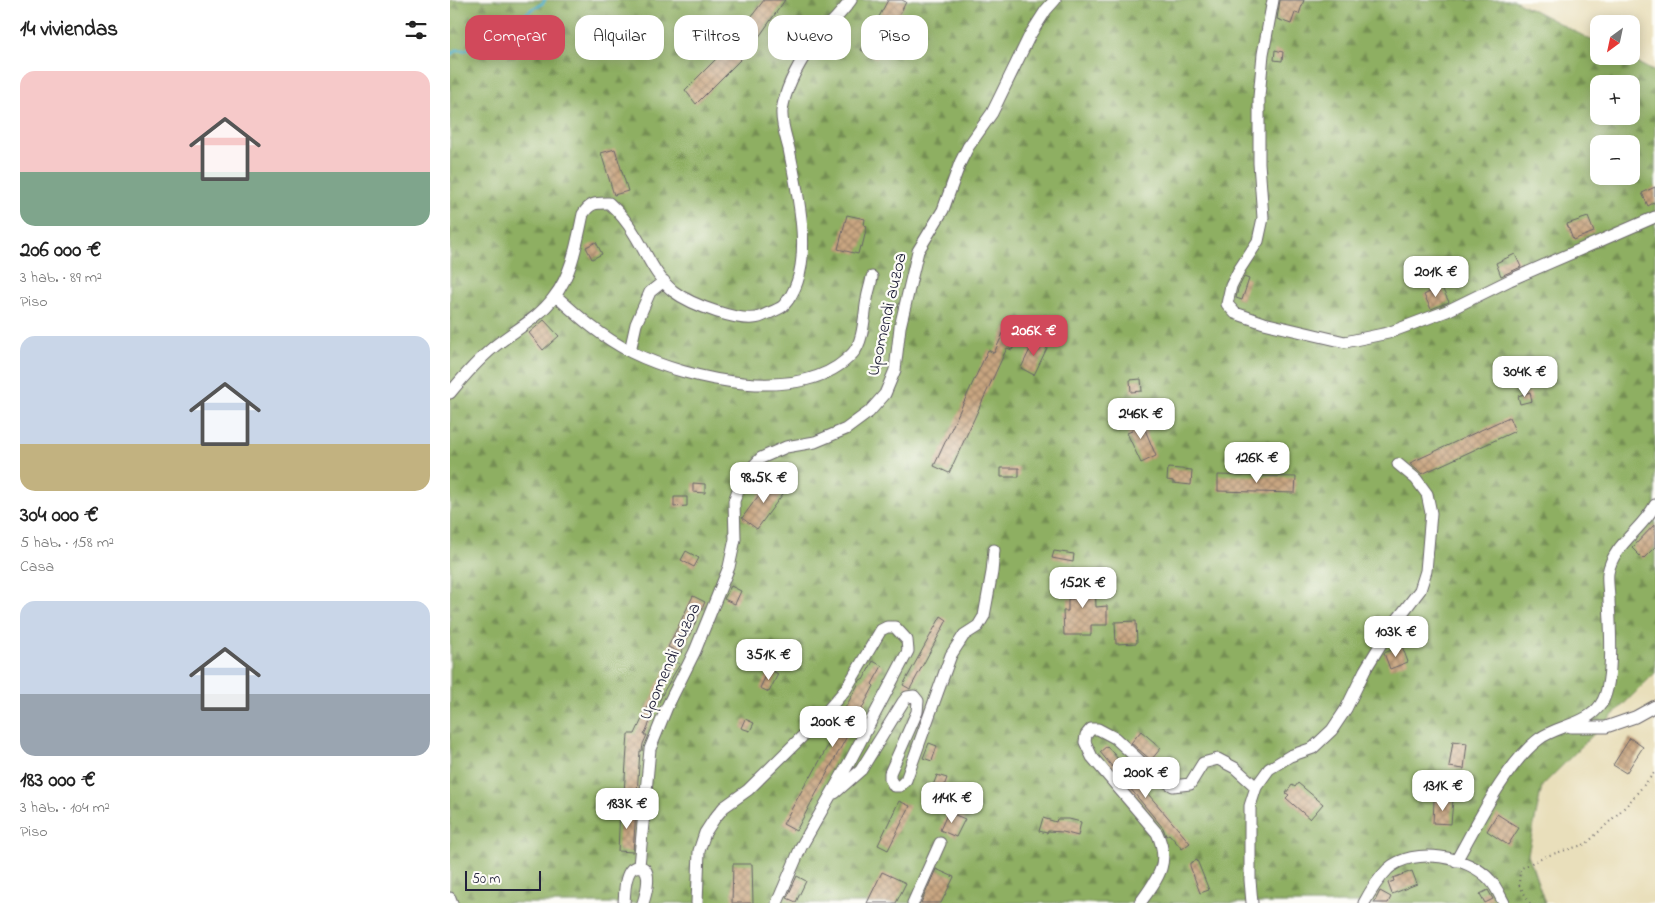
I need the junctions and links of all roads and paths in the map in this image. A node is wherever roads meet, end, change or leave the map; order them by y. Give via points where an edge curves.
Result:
1 (850, 0) edge
2 (1055, 0) edge
3 (1273, 0) edge
4 (1655, 217) edge
5 (872, 277) dead end
6 (664, 281) junction
7 (556, 296) junction
8 (630, 352) junction
9 (450, 393) edge
10 (1398, 464) dead end
11 (1655, 505) edge
12 (994, 550) dead end
13 (1655, 706) edge
14 (1562, 727) junction
15 (1655, 772) edge
16 (1256, 786) junction
17 (828, 800) junction
18 (940, 843) dead end
19 (1456, 861) junction
20 (639, 866) junction
21 (450, 898) edge
22 (452, 903) edge
23 (624, 903) edge
24 (643, 903) edge
25 (697, 903) edge
26 (777, 903) edge
27 (913, 903) edge
28 (1140, 903) edge
29 (1252, 903) edge
30 (1364, 903) edge
31 (1504, 903) edge
32 (1530, 903) edge

1 - 6 lane via 811,47 786,89 782,114 800,210 803,250 799,276 788,298 782,306 758,318 739,317 701,306 674,291
2 - 20 lane, Upomendi auzoa via 1030,35 992,113 968,147 943,210 918,251 900,326 895,370 885,394 869,412 846,429 761,458 743,477 734,501 735,539 729,567 650,749
3 - 4 lane via 1259,98 1263,218 1258,241 1231,286 1227,304 1235,313 1345,342 1388,333 1447,311
5 - 8 lane via 864,327 855,352 831,372 799,381 760,386 719,381 676,370
6 - 7 lane via 620,214 609,203 597,203 588,206 583,214 569,270
6 - 8 lane via 650,292 636,324
7 - 8 lane via 589,326
7 - 9 lane via 542,312 471,367
10 - 16 lane via 1416,479 1427,494 1431,513 1426,571 1420,590 1390,629 1332,730 1313,748 1290,756 1269,769
11 - 14 lane via 1615,553 1608,574 1610,662 1607,690 1601,705 1586,718
12 - 17 lane via 984,616 978,626 964,635 950,655 906,780 900,786 894,786 890,773 917,712 918,701 914,696 903,702 861,770
13 - 14 lane via 1606,727
14 - 19 lane via 1539,739 1512,767
15 - 32 path via 1627,805 1586,844 1543,857 1520,869 1519,885
16 - 28 lane via 1235,768 1218,759 1203,763 1190,784 1173,786 1115,738 1098,729 1090,729 1085,742 1092,758 1157,833 1164,846 1164,859 1157,880
16 - 29 lane via 1250,806
17 - 25 lane via 908,652 907,640 895,626 881,630 846,689 820,719 714,819 699,850
17 - 26 lane via 801,847
18 - 27 lane
19 - 30 lane via 1431,855 1407,858 1390,868 1375,883
19 - 31 lane via 1474,868 1490,880
20 - 23 lane, Upomendi auzoa via 629,872
20 - 24 lane, Upomendi auzoa via 647,874
21 - 22 lane

